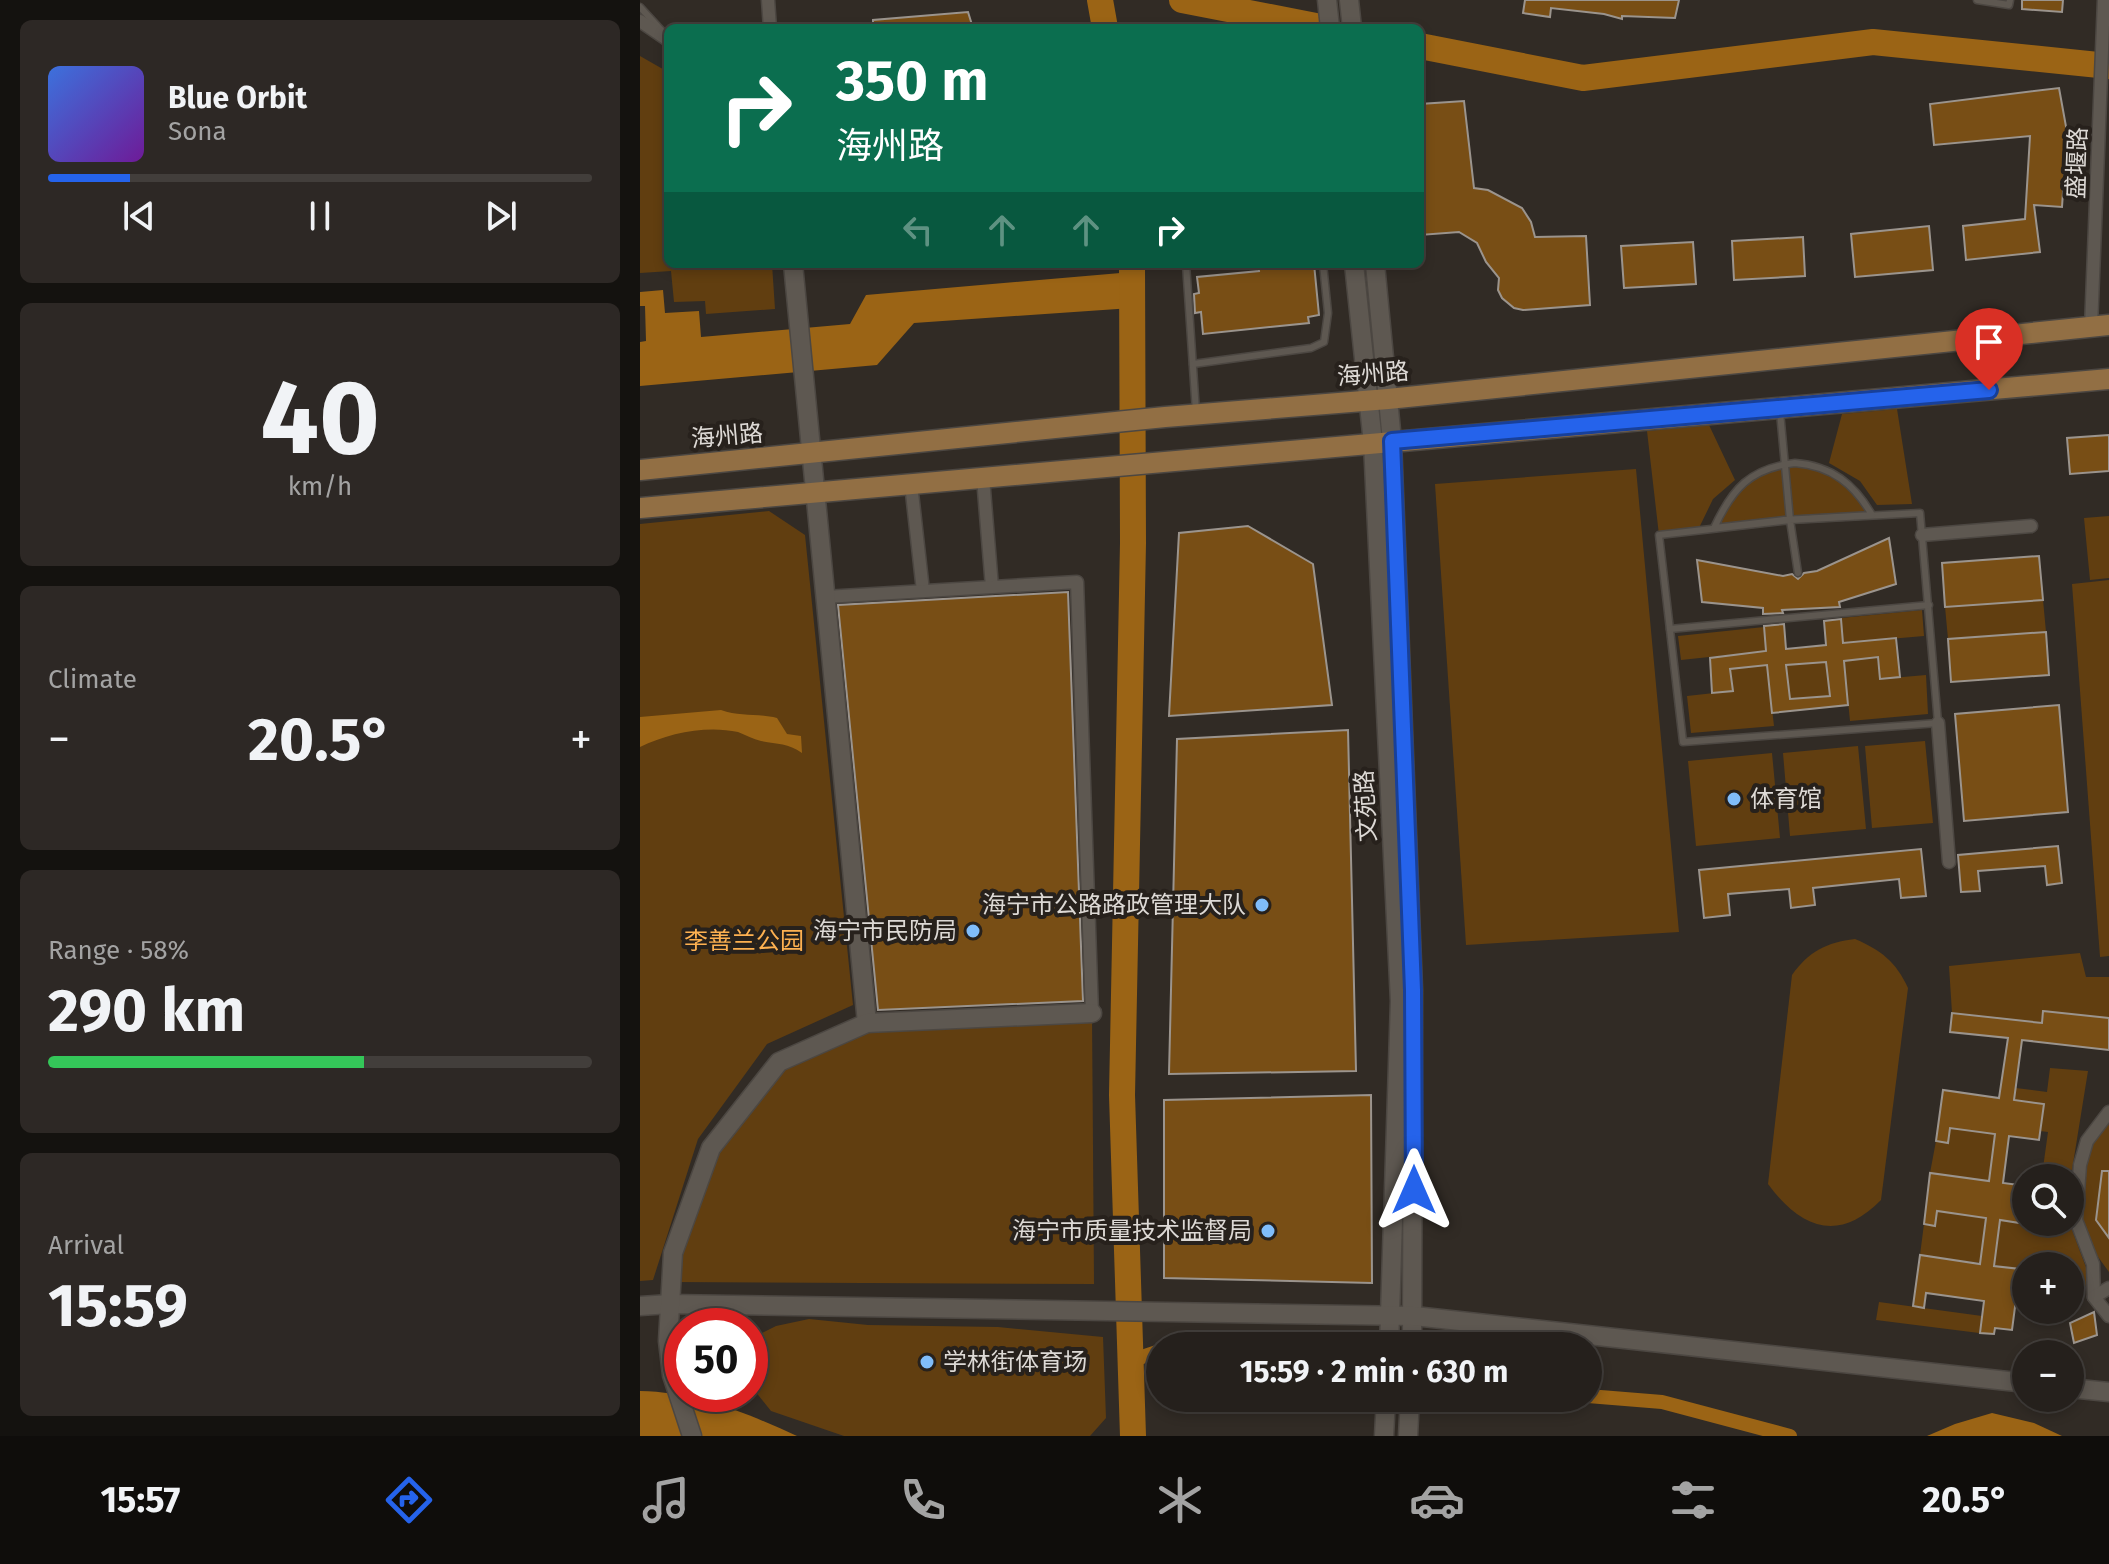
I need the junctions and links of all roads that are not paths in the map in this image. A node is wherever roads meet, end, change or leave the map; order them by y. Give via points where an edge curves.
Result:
1 (768, 0) edge
2 (1327, 0) edge
3 (1349, 0) edge
4 (1977, 0) edge
5 (2010, 0) edge
6 (2104, 6) edge
7 (640, 7) edge
8 (640, 21) edge
9 (770, 24) edge
10 (1330, 24) edge
11 (1352, 24) edge
12 (664, 34) edge
13 (664, 36) edge
14 (793, 268) edge
15 (1186, 268) edge
16 (1323, 268) edge
17 (1354, 268) edge
18 (1375, 268) edge
19 (2100, 326) edge
20 (1193, 364) junction
21 (2109, 379) edge
22 (1388, 399) junction
23 (1367, 400) junction
24 (1779, 408) junction
25 (1196, 415) junction
26 (1382, 442) junction
27 (811, 454) junction
28 (1783, 464) junction
29 (640, 470) edge
30 (983, 478) junction
31 (911, 484) junction
32 (815, 493) junction
33 (640, 508) edge
34 (1790, 520) junction
35 (2031, 526) dead end
36 (1714, 528) junction
37 (1922, 535) junction
38 (1798, 573) dead end
39 (992, 587) junction
40 (923, 591) junction
41 (825, 597) junction
42 (1929, 605) junction
43 (1670, 629) junction
44 (1938, 723) junction
45 (1949, 862) dead end
46 (1092, 1013) joint
47 (867, 1023) junction
48 (2109, 1112) edge
49 (2109, 1288) edge
50 (2094, 1297) junction
51 (670, 1304) junction
52 (640, 1306) edge
53 (1414, 1316) junction
54 (2109, 1316) edge
55 (1390, 1317) junction
56 (1389, 1332) edge
57 (1413, 1332) edge
58 (2012, 1381) edge
59 (2084, 1389) edge
60 (2109, 1392) edge
61 (1386, 1412) edge
62 (1410, 1412) edge
63 (692, 1436) edge
64 (1384, 1436) edge
65 (1408, 1436) edge

1 - 9 street
2 - 10 street
3 - 11 street
4 - 5 lane via 2009,5
6 - 19 street, 盛堰路
7 - 12 lane
8 - 13 street
14 - 27 street
15 - 20 lane
16 - 20 lane via 1328,313 1324,342
17 - 23 street, 文苑路
18 - 22 street, 文苑路
19 - 22 main road, 海州路
20 - 25 lane
21 - 24 main road
22 - 23 main road, 海州路
22 - 26 street, 文苑路
23 - 25 main road, 海州路
23 - 26 street, 文苑路
24 - 26 main road
24 - 28 lane
25 - 27 main road, 海州路
26 - 30 main road
26 - 53 street, 文苑路 via 1413,990
26 - 55 street, 文苑路 via 1400,1001
27 - 29 main road, 海州路
27 - 32 street
28 - 34 lane
28 - 34 lane via 1809,464 1834,473 1855,489 1872,515
28 - 36 lane via 1746,480
30 - 31 main road
30 - 39 street
31 - 32 main road
31 - 40 street
32 - 33 main road
32 - 41 street
34 - 36 lane
34 - 37 lane via 1920,513
34 - 38 lane
35 - 37 street
36 - 43 lane via 1659,535
37 - 42 lane
39 - 40 street
39 - 46 street via 1077,582
40 - 41 street
41 - 47 street
42 - 43 lane
42 - 44 lane
43 - 44 lane via 1683,742
44 - 45 street
46 - 47 street
47 - 51 street via 779,1062 711,1148 673,1253
48 - 50 street via 2087,1141 2080,1165 2076,1220 2093,1264
49 - 50 street
50 - 54 street
51 - 52 street
51 - 55 street
51 - 63 street via 672,1375
53 - 55 street
53 - 57 street, 文苑路
53 - 58 street
55 - 56 street, 文苑路
59 - 60 street
61 - 64 street
62 - 65 street

